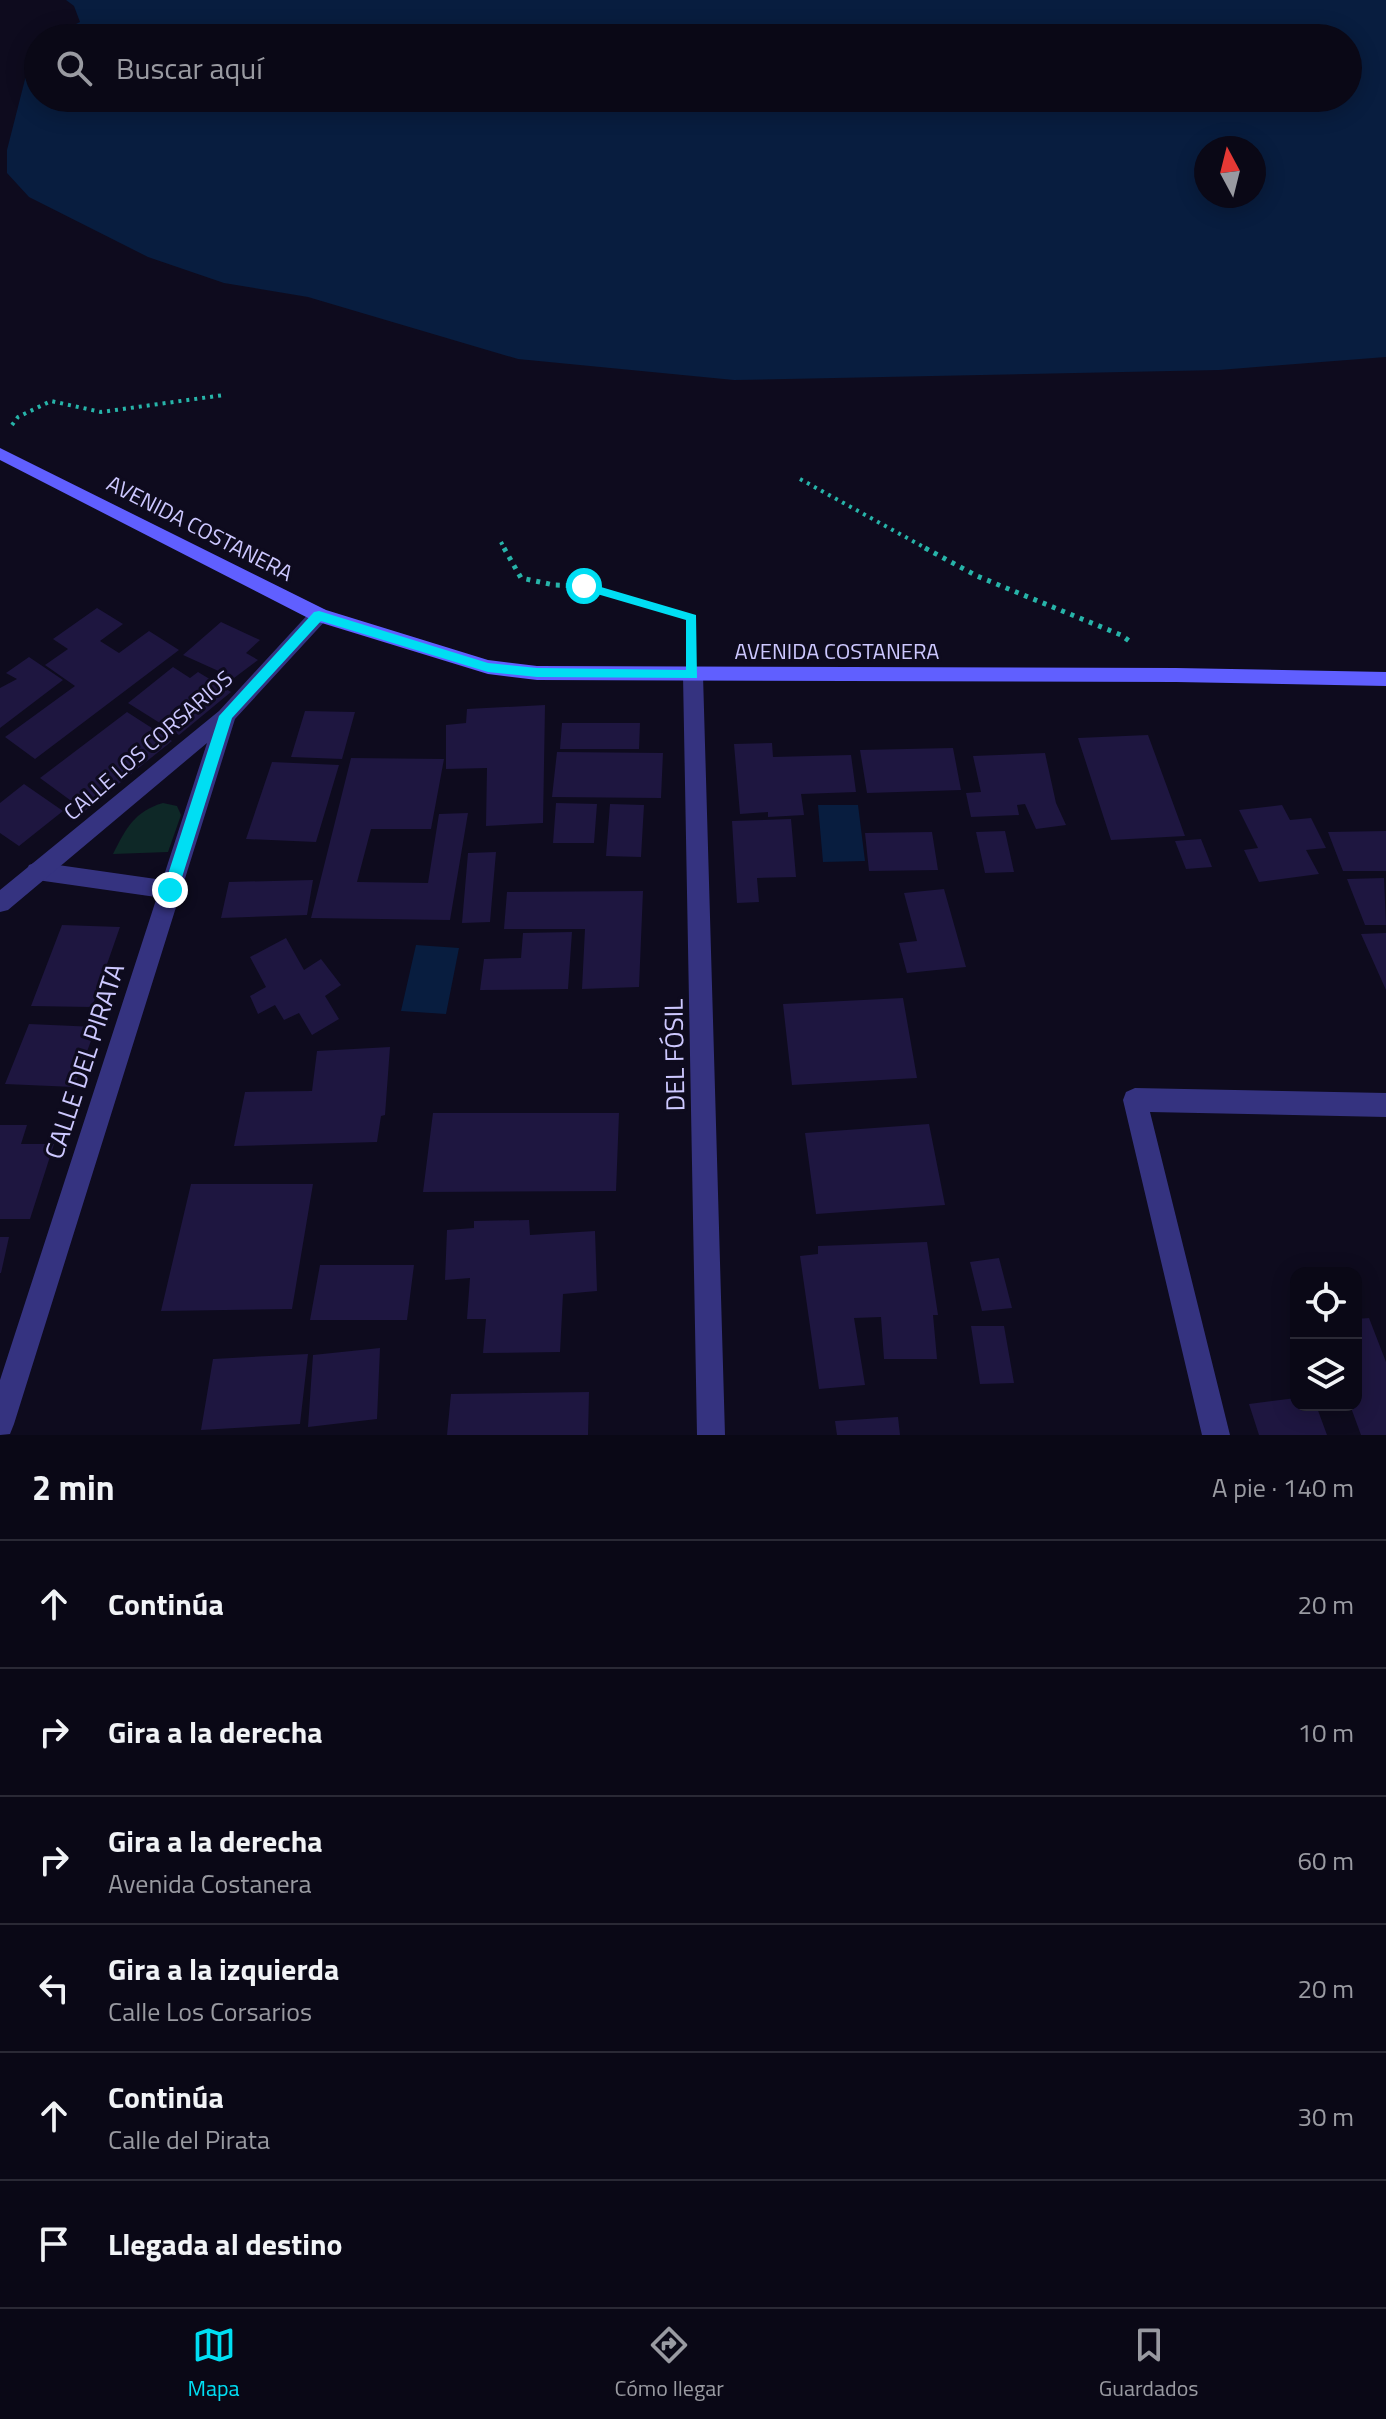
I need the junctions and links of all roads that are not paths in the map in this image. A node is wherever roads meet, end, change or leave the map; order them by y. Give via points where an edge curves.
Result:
1 (0, 453) edge
2 (319, 615) junction
3 (693, 675) junction
4 (1386, 679) edge
5 (226, 716) junction
6 (37, 871) junction
7 (170, 890) junction
8 (0, 903) edge
9 (1386, 1105) edge
10 (0, 1424) edge
11 (711, 1435) edge
12 (1216, 1435) edge

1 - 2 main road, AVENIDA COSTANERA
2 - 3 main road, AVENIDA COSTANERA via 488,667 537,673
2 - 5 street, CALLE LOS CORSARIOS
3 - 4 main road, AVENIDA COSTANERA
3 - 11 street, DEL FÓSIL
5 - 6 street, CALLE LOS CORSARIOS
5 - 7 street, CALLE DEL PIRATA
6 - 7 street
6 - 8 street, CALLE LOS CORSARIOS
7 - 10 street, CALLE DEL PIRATA
9 - 12 street via 1135,1100

